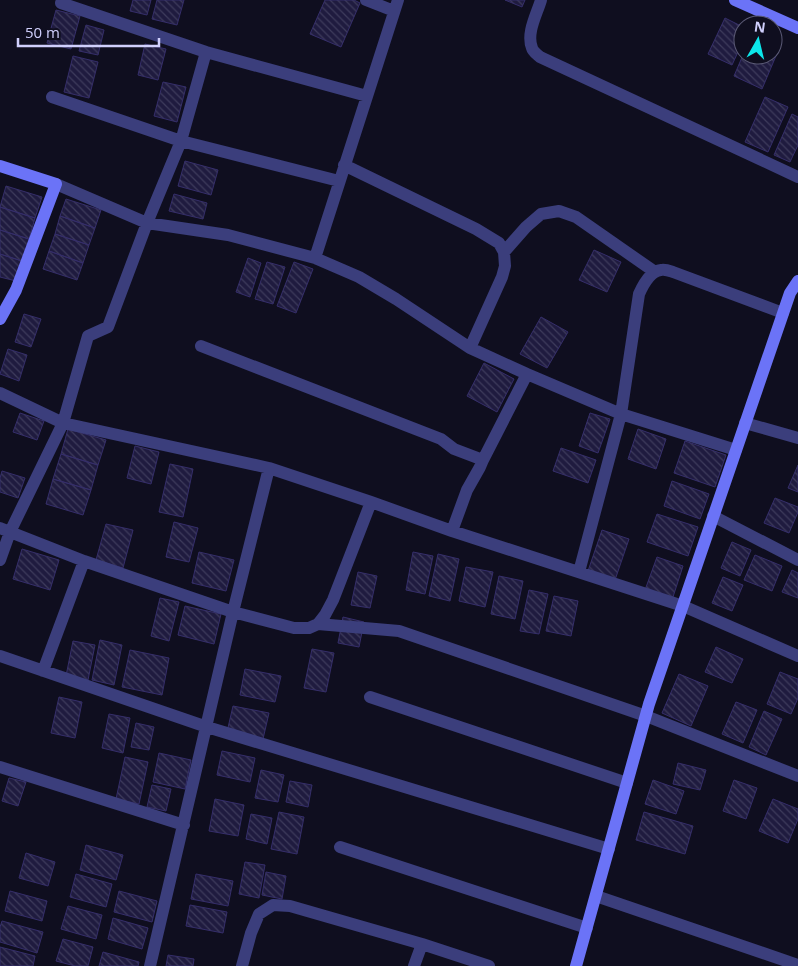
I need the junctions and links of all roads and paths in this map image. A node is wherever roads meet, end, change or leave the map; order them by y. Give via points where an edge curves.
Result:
1 (366, 0) edge
2 (541, 0) edge
3 (735, 0) edge
4 (61, 3) dead end
5 (396, 5) edge
6 (798, 28) edge
7 (206, 52) junction
8 (367, 96) junction
9 (52, 97) dead end
10 (181, 142) junction
11 (0, 166) edge
12 (344, 166) junction
13 (798, 177) edge
14 (339, 181) junction
15 (56, 184) junction
16 (147, 223) junction
17 (504, 252) junction
18 (315, 258) junction
19 (655, 272) junction
20 (798, 281) edge
21 (794, 296) edge
22 (783, 313) junction
23 (0, 319) edge
24 (201, 346) dead end
25 (470, 348) junction
26 (527, 374) junction
27 (0, 393) edge
28 (620, 414) junction
29 (63, 423) junction
30 (745, 423) junction
31 (798, 438) edge
32 (736, 450) junction
33 (482, 460) junction
34 (269, 468) junction
35 (371, 502) junction
36 (713, 516) junction
37 (5, 530) edge
38 (452, 531) junction
39 (0, 560) edge
40 (798, 560) edge
41 (84, 561) junction
42 (579, 572) junction
43 (683, 606) junction
44 (233, 612) junction
45 (318, 624) junction
46 (0, 656) edge
47 (798, 656) edge
48 (43, 671) junction
49 (370, 696) dead end
50 (646, 716) junction
51 (207, 727) junction
52 (0, 767) edge
53 (798, 776) edge
54 (627, 783) junction
55 (184, 824) junction
56 (340, 847) dead end
57 (609, 849) junction
58 (596, 896) junction
59 (587, 928) junction
60 (422, 944) junction
61 (798, 965) edge
62 (150, 966) edge
63 (242, 966) edge
64 (414, 966) edge
65 (489, 966) edge
66 (576, 966) edge

1 - 5 street
2 - 13 street via 530,38 532,48 540,57
3 - 6 main road
4 - 7 street
5 - 8 street
7 - 8 street
7 - 10 street
8 - 12 street
9 - 10 street
10 - 14 street
10 - 16 street
11 - 15 main road
12 - 14 street
12 - 17 street via 476,229 499,243
14 - 18 street
15 - 16 street
15 - 23 main road via 16,290
16 - 18 street via 228,235
16 - 29 street via 108,327 88,336
17 - 19 street via 541,214 559,211 576,217
17 - 25 street via 502,277
18 - 25 street via 359,277
19 - 22 street via 674,272
19 - 28 street via 639,294
20 - 21 main road
21 - 22 main road
22 - 30 main road
24 - 33 street via 441,439 454,449
25 - 26 street
26 - 28 street
26 - 33 street
27 - 29 street
28 - 32 street
28 - 42 street
29 - 34 street
29 - 37 street
30 - 31 street
30 - 32 main road
32 - 36 main road
33 - 38 street
34 - 35 street
34 - 44 street
35 - 38 street
35 - 45 street via 332,600
36 - 40 street
36 - 43 main road
37 - 39 street
37 - 41 street
38 - 42 street
41 - 44 street
41 - 48 street
42 - 43 street
43 - 47 street
43 - 50 main road
44 - 45 street via 294,628
44 - 51 street
45 - 50 street via 399,630
46 - 48 street
48 - 51 street
49 - 54 street
50 - 53 street
50 - 54 main road
51 - 55 street
51 - 57 street
52 - 55 street
54 - 57 main road
55 - 62 street
56 - 59 street
57 - 58 main road
58 - 59 main road
58 - 61 street
59 - 66 main road
60 - 63 street via 290,906 273,905 259,914
60 - 64 street
60 - 65 street

